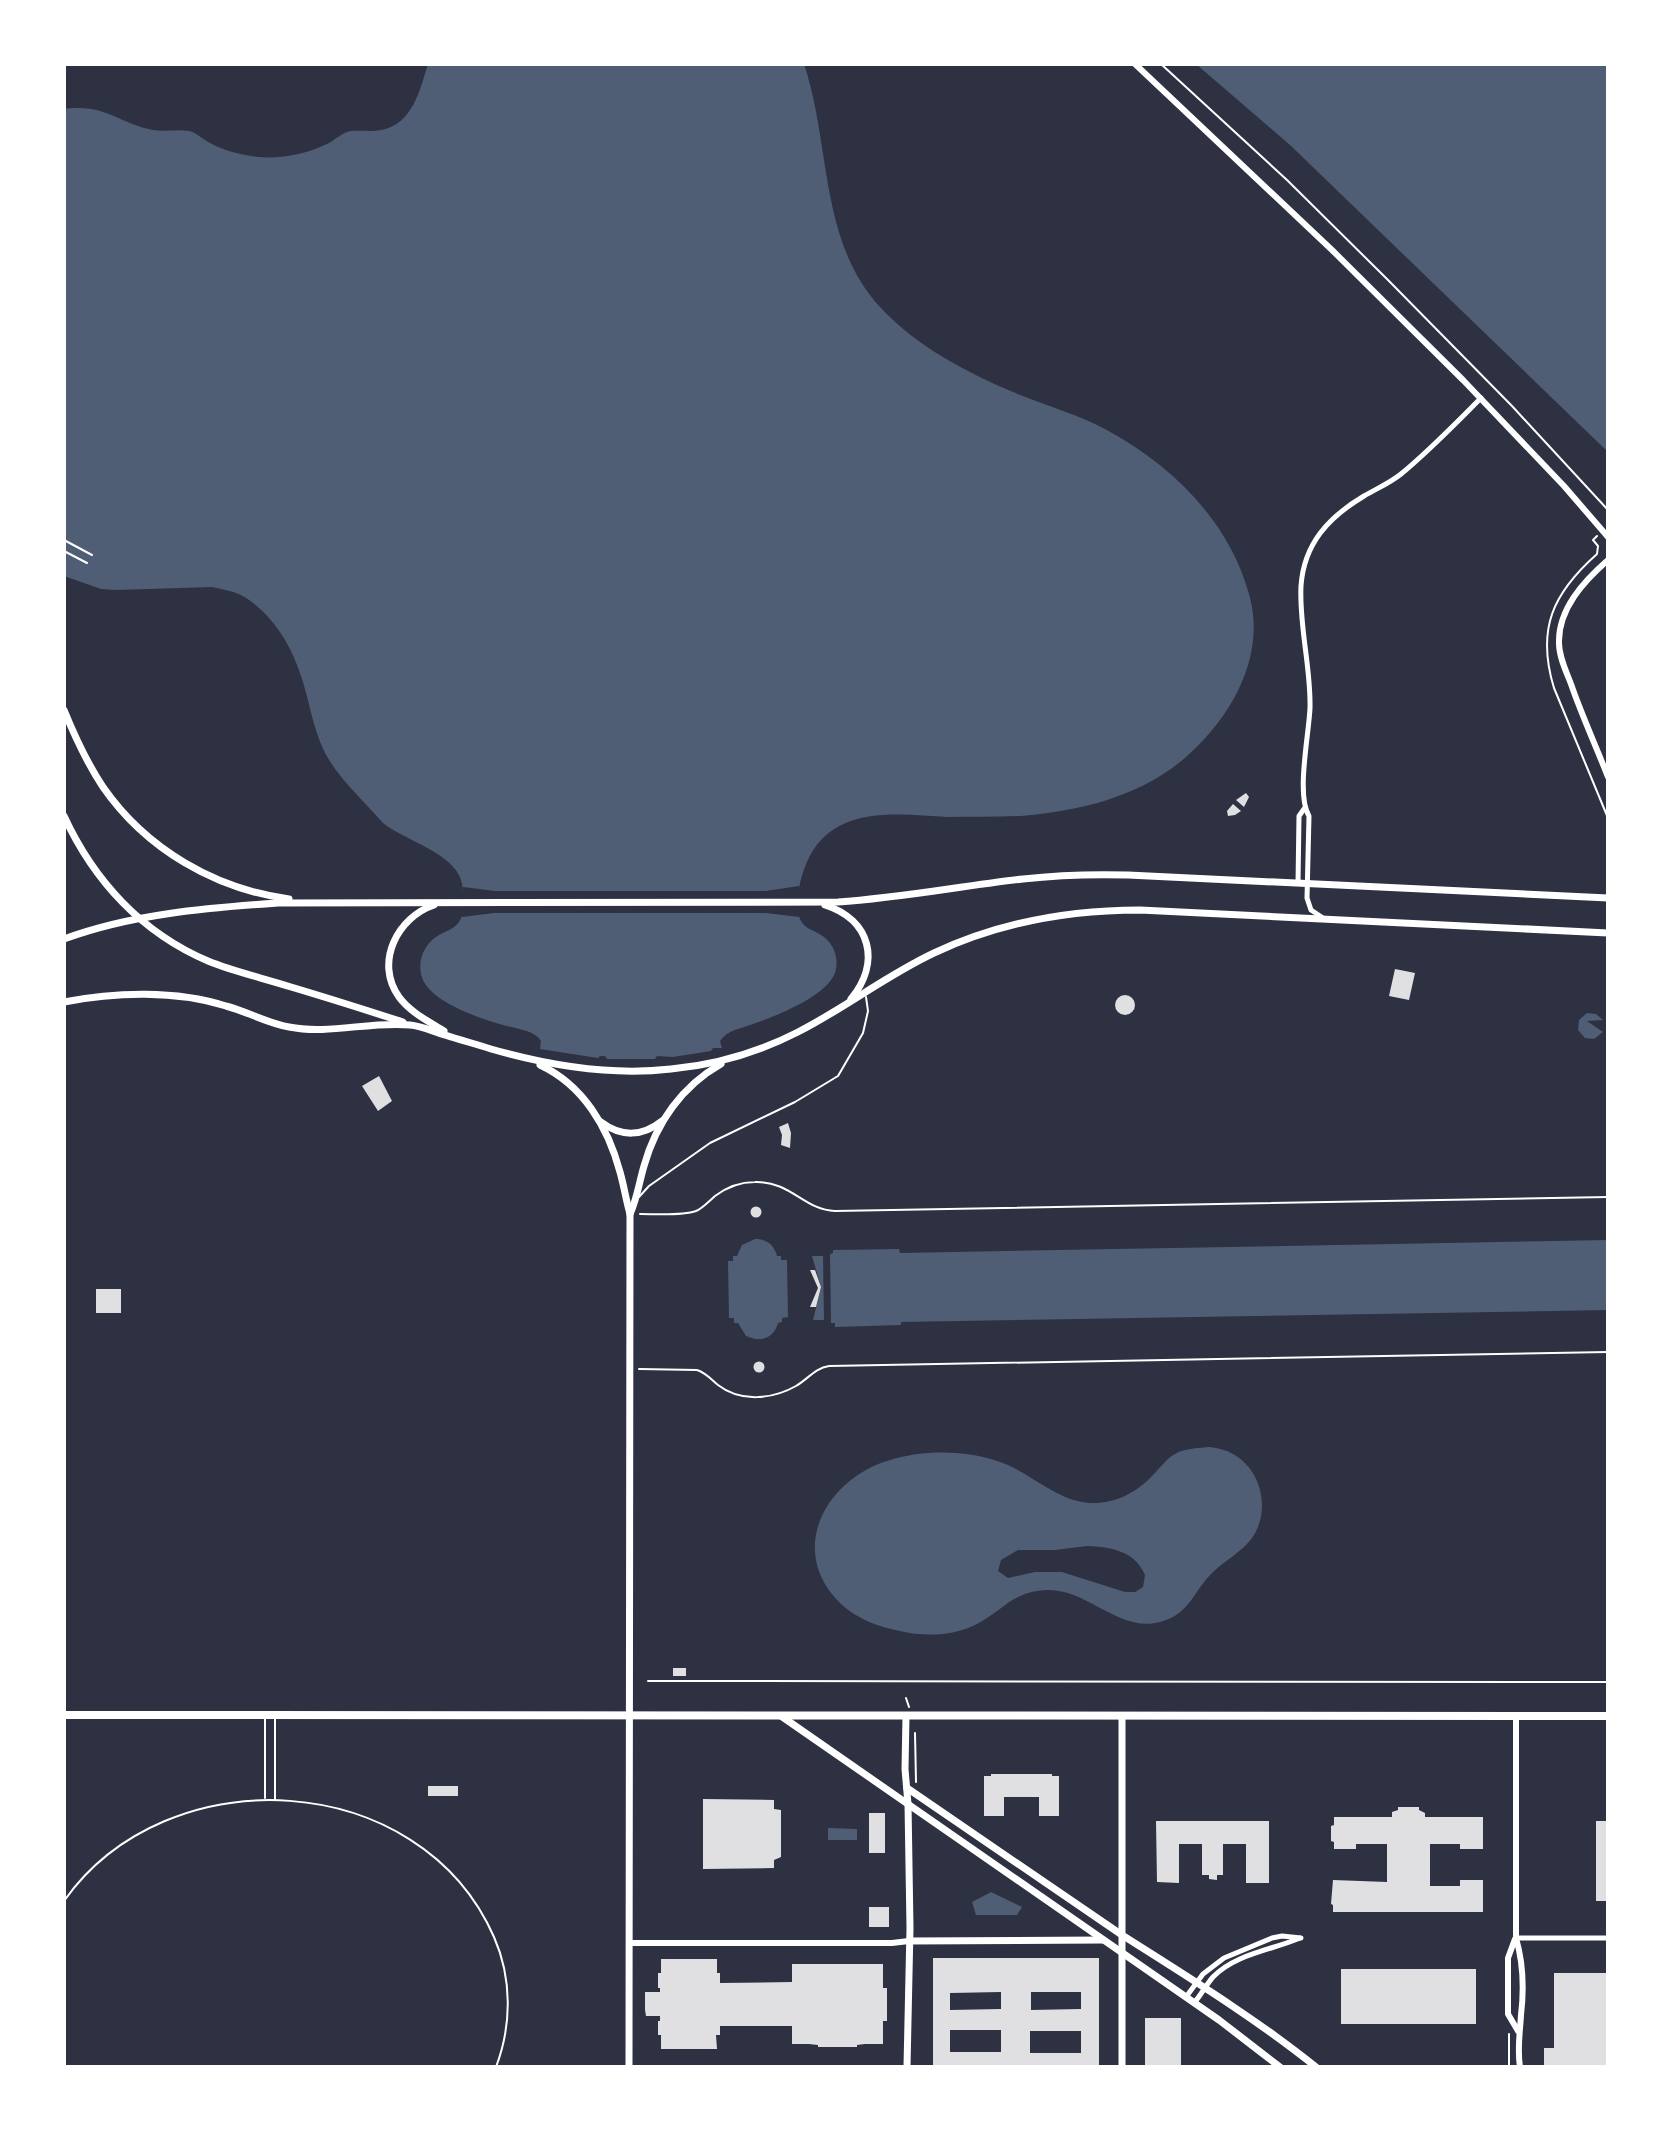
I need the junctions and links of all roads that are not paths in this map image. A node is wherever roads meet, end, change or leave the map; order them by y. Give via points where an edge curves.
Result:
1 (1135, 64) edge
2 (1481, 398) junction
3 (1608, 537) edge
4 (1608, 560) edge
5 (64, 710) edge
6 (1608, 777) edge
7 (1304, 809) junction
8 (64, 816) edge
9 (1298, 883) junction
10 (1308, 883) junction
11 (1608, 898) edge
12 (311, 902) junction
13 (818, 902) junction
14 (440, 903) junction
15 (1324, 918) junction
16 (1608, 933) edge
17 (64, 939) edge
18 (864, 993) junction
19 (64, 1002) edge
20 (846, 1003) junction
21 (413, 1025) junction
22 (456, 1039) junction
23 (732, 1057) junction
24 (531, 1061) junction
25 (664, 1119) junction
26 (599, 1121) junction
27 (636, 1201) junction
28 (630, 1214) junction
29 (64, 1715) edge
30 (630, 1715) junction
31 (270, 1716) junction
32 (781, 1716) junction
33 (906, 1716) junction
34 (1122, 1716) junction
35 (1516, 1716) junction
36 (1608, 1716) edge
37 (907, 1788) junction
38 (265, 1800) junction
39 (275, 1800) junction
40 (908, 1804) junction
41 (64, 1901) edge
42 (1122, 1935) junction
43 (1516, 1938) junction
44 (1608, 1938) edge
45 (1103, 1940) junction
46 (909, 1941) junction
47 (629, 1943) junction
48 (1122, 1953) junction
49 (1196, 1983) junction
50 (1205, 1988) junction
51 (1186, 1997) junction
52 (1194, 2003) junction
53 (1518, 2031) junction
54 (1519, 2065) edge
55 (496, 2067) edge
56 (629, 2067) edge
57 (907, 2067) edge
58 (1122, 2067) edge
59 (1280, 2067) edge
60 (1316, 2067) edge

1 - 2 street
2 - 3 street
2 - 7 street via 1399,476 1339,511 1310,551 1301,588 1310,695
4 - 6 street via 1572,599 1559,644
5 - 12 main road via 105,790 165,851 231,885
7 - 9 street via 1299,816
7 - 10 street via 1309,816
8 - 21 main road via 111,892 180,947 224,967
9 - 10 main road
9 - 13 main road via 1077,875 895,898
10 - 11 main road
10 - 15 street via 1309,905
12 - 14 main road
12 - 17 main road via 152,917
13 - 14 main road
13 - 20 main road via 847,915 865,939 866,975
14 - 22 main road via 404,923 389,967 395,991 406,1005
15 - 16 main road
15 - 18 main road via 1140,910 1041,917 935,952
18 - 20 main road
18 - 27 lane via 865,1026 838,1076 710,1143
19 - 21 main road via 175,996 226,1005 291,1028
20 - 23 main road via 783,1039
21 - 22 main road
22 - 24 main road
23 - 24 main road via 683,1068 630,1071
23 - 25 main road via 691,1085
24 - 26 main road via 569,1083
25 - 26 main road via 635,1134
25 - 27 main road via 648,1152
26 - 28 main road via 620,1170
27 - 28 main road
28 - 30 main road
29 - 31 highway
30 - 31 highway
30 - 32 highway
30 - 47 main road
31 - 38 lane
31 - 39 lane
32 - 33 highway
32 - 40 main road
33 - 34 highway
33 - 37 main road
34 - 35 highway
34 - 42 main road
35 - 36 highway
35 - 43 street
37 - 40 main road
37 - 42 main road
38 - 39 lane
38 - 41 lane via 204,1808 161,1822 112,1851
39 - 55 lane via 331,1807 375,1821 429,1852 460,1882 491,1930 505,1975 508,2020
40 - 45 main road
40 - 46 main road
42 - 48 main road
42 - 49 main road
43 - 44 street
43 - 53 street via 1521,1957
43 - 53 street via 1508,1958 1508,2014
45 - 46 main road
45 - 48 main road
46 - 47 street
46 - 57 main road
47 - 56 main road
48 - 51 main road
48 - 58 main road
49 - 50 main road
49 - 50 street via 1210,1967 1243,1949 1282,1936 1301,1938 1231,1965
49 - 51 street
50 - 52 street
50 - 60 main road
51 - 52 main road
52 - 59 main road
53 - 54 street

